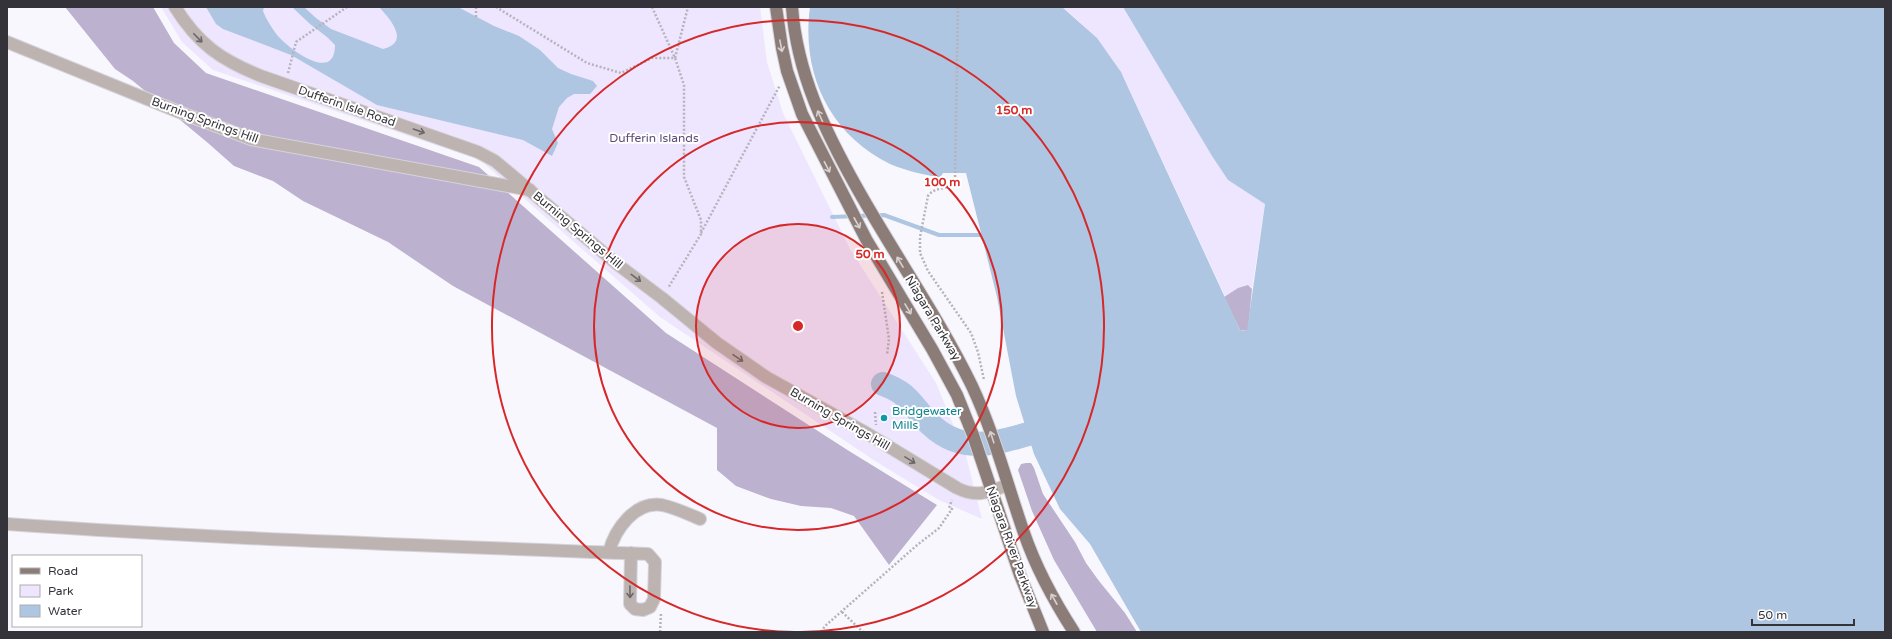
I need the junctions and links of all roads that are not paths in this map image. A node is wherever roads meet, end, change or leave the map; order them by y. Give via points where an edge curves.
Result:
1 (175, 7) edge
2 (776, 7) edge
3 (792, 7) edge
4 (7, 42) edge
5 (531, 190) junction
6 (982, 462) joint
7 (1008, 484) junction
8 (991, 491) junction
9 (700, 519) dead end
10 (7, 524) edge
11 (609, 552) junction
12 (631, 553) dead end
13 (1043, 632) edge
14 (1074, 632) edge

1 -> 5 street, Dufferin Isle Road via 185,23 216,54 239,67 478,152 495,161
2 -> 6 main road, Niagara Parkway via 782,48 794,96 809,130 866,239 944,370 964,411
7 -> 3 main road, Niagara Parkway via 981,406 953,350 882,233 832,141 810,92 798,51
4 - 5 street, Burning Springs Hill via 251,139
5 -> 8 street, Burning Springs Hill via 617,264 717,344 766,377 863,431 957,488 972,494
6 - 8 main road, Niagara River Parkway
7 - 8 street, Burning Springs Hill
14 -> 7 main road, Niagara Parkway via 1038,567
8 - 13 main road, Niagara River Parkway via 1020,576
9 - 11 street via 674,508 650,505 623,523 615,534
10 - 11 street via 189,536
11 - 12 street

